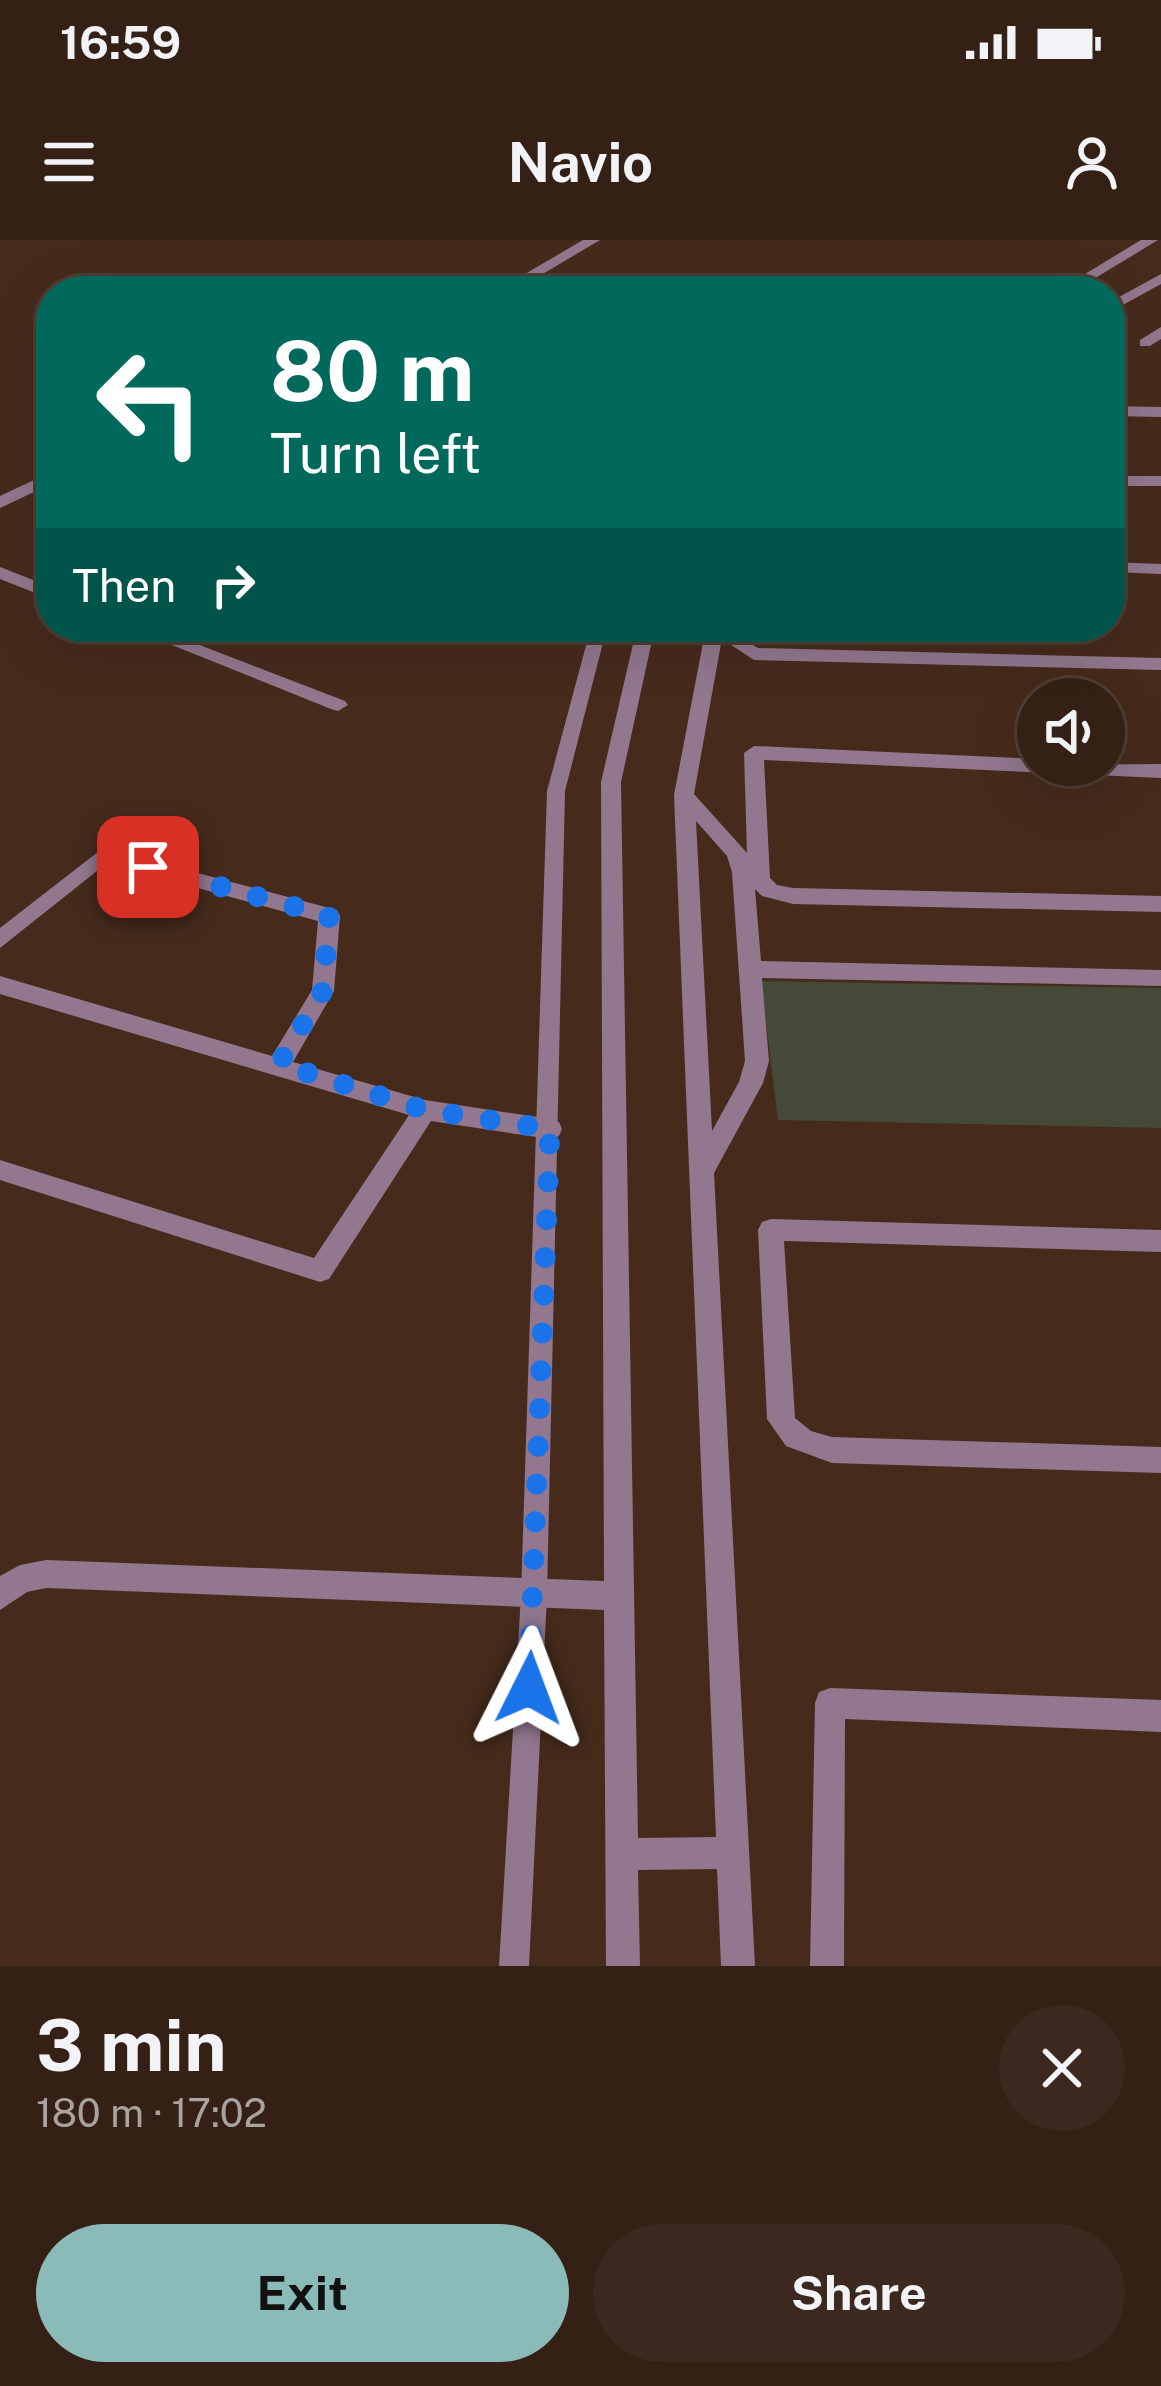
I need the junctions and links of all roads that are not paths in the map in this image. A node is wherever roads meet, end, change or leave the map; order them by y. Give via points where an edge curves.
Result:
1 (592, 240) edge
2 (1151, 240) edge
3 (530, 276) edge
4 (1090, 276) edge
5 (1161, 278) edge
6 (1125, 299) edge
7 (1161, 332) edge
8 (1161, 343) edge
9 (1125, 411) edge
10 (1161, 412) edge
11 (1125, 481) edge
12 (1161, 481) edge
13 (36, 485) edge
14 (0, 503) edge
15 (1125, 568) edge
16 (1161, 569) edge
17 (0, 572) edge
18 (36, 588) edge
19 (175, 642) edge
20 (595, 642) edge
21 (643, 642) edge
22 (712, 642) edge
23 (737, 642) edge
24 (1161, 664) edge
25 (338, 705) dead end
26 (1161, 771) edge
27 (684, 795) junction
28 (1161, 904) edge
29 (0, 940) edge
30 (749, 969) junction
31 (1161, 977) edge
32 (0, 985) edge
33 (279, 1064) junction
34 (425, 1110) junction
35 (550, 1129) junction
36 (705, 1166) junction
37 (0, 1169) edge
38 (1161, 1240) edge
39 (1161, 1460) edge
40 (0, 1595) edge
41 (534, 1595) junction
42 (617, 1596) junction
43 (1161, 1715) edge
44 (734, 1853) junction
45 (624, 1854) junction
46 (514, 1966) edge
47 (623, 1966) edge
48 (738, 1966) edge
49 (827, 1966) edge

1 - 3 street
2 - 4 street
5 - 6 street
7 - 8 street via 1144,343
9 - 10 street
11 - 12 street
13 - 14 street
15 - 16 street
17 - 18 street
19 - 25 street
20 - 35 lane via 556,791
21 - 42 street via 611,782
22 - 27 street
23 - 24 street via 754,654
26 - 28 street via 754,753 759,880 770,891
27 - 30 street via 737,853
27 - 36 street
29 - 33 street via 103,855 329,916 323,991
30 - 31 street
30 - 36 street via 758,1061
32 - 33 street
33 - 34 street
34 - 35 street
34 - 37 street via 320,1271
35 - 41 lane
36 - 44 street
38 - 39 street via 771,1230 781,1419 801,1442 832,1450
40 - 41 street via 20,1579 46,1574
41 - 42 street
41 - 46 lane
42 - 45 street
43 - 49 street via 830,1703
44 - 45 street
44 - 48 street
45 - 47 street

